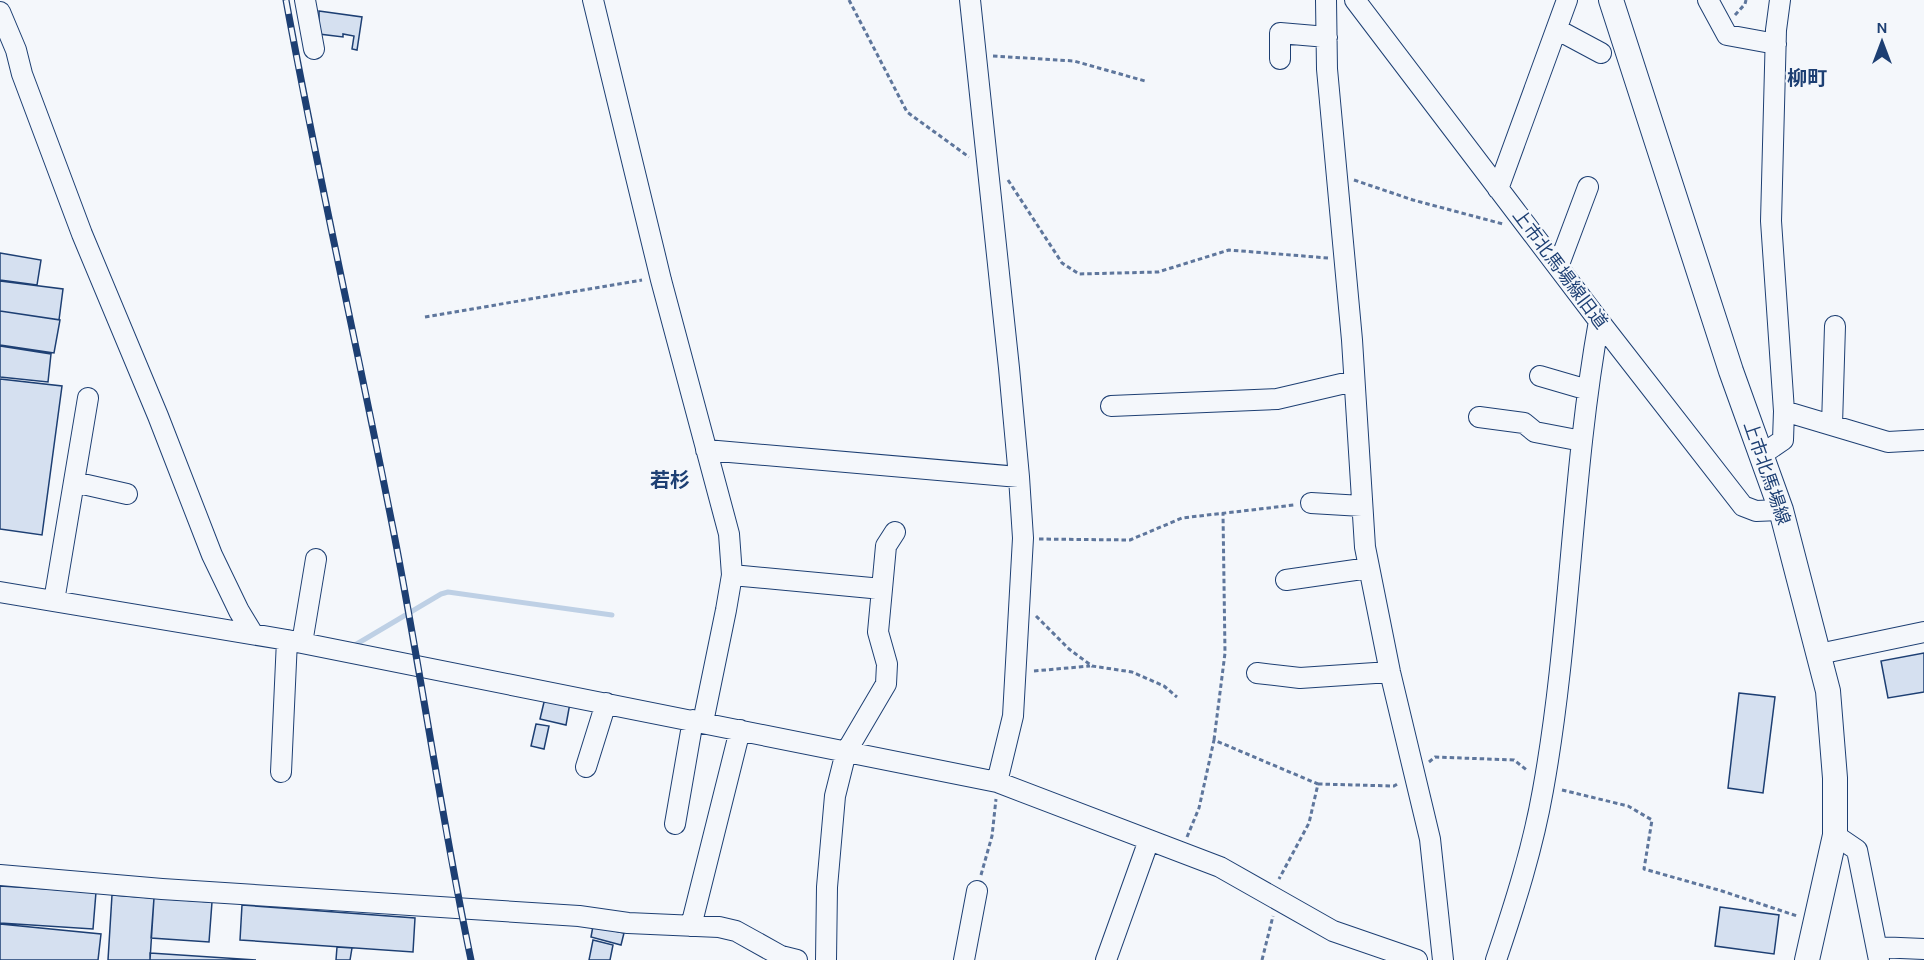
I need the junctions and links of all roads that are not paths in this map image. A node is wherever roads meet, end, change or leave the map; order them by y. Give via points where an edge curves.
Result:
1 (305, 0) edge
2 (593, 0) edge
3 (970, 0) edge
4 (1326, 0) edge
5 (1355, 0) edge
6 (1567, 0) edge
7 (1611, 0) edge
8 (1708, 0) edge
9 (1780, 0) edge
10 (0, 12) edge
11 (1558, 30) junction
12 (1327, 37) junction
13 (1776, 44) junction
14 (314, 49) dead end
15 (1601, 53) dead end
16 (1280, 59) dead end
17 (1588, 187) dead end
18 (1498, 189) junction
19 (1558, 267) junction
20 (1599, 321) junction
21 (1835, 326) dead end
22 (1540, 376) dead end
23 (1354, 381) junction
24 (1588, 390) junction
25 (88, 398) dead end
26 (1111, 406) dead end
27 (1784, 411) junction
28 (1479, 417) dead end
29 (1832, 425) junction
30 (1924, 440) edge
31 (1582, 441) junction
32 (706, 450) junction
33 (1761, 455) junction
34 (1019, 477) junction
35 (74, 482) junction
36 (128, 494) dead end
37 (1311, 503) road end
38 (1362, 506) junction
39 (1781, 510) junction
40 (896, 532) dead end
41 (316, 559) dead end
42 (1369, 568) junction
43 (732, 575) junction
44 (1286, 580) dead end
45 (882, 589) junction
46 (0, 592) edge
47 (54, 601) junction
48 (1924, 632) edge
49 (253, 634) junction
50 (294, 641) junction
51 (1819, 654) junction
52 (1390, 672) junction
53 (1257, 673) dead end
54 (606, 703) junction
55 (698, 721) junction
56 (740, 730) junction
57 (846, 752) junction
58 (586, 767) dead end
59 (281, 772) dead end
60 (997, 782) junction
61 (675, 824) dead end
62 (1835, 835) junction
63 (1149, 840) junction
64 (0, 875) edge
65 (976, 891) road end
66 (692, 926) junction
67 (1924, 949) edge
68 (1878, 954) edge
69 (797, 960) edge
70 (826, 960) edge
71 (964, 960) edge
72 (1106, 960) edge
73 (1417, 960) edge
74 (1443, 960) edge
75 (1496, 960) edge
76 (1807, 960) edge

1 - 14 street
2 - 32 street
3 - 34 street
4 - 12 street
5 - 18 street, 上市北馬場線旧道
6 - 11 street
7 - 33 main road, 上市北馬場線
8 - 13 street via 1727,35
9 - 13 street
10 - 49 street via 82,234 212,555
11 - 15 street
11 - 18 street
12 - 16 street via 1280,33
12 - 23 street
13 - 27 street via 1771,221
17 - 19 street
18 - 19 street, 上市北馬場線旧道
19 - 20 street, 上市北馬場線旧道
20 - 24 street
20 - 39 street, 上市北馬場線旧道 via 1743,506 1756,511
21 - 29 street
22 - 24 street
23 - 26 street via 1277,399
23 - 38 street
24 - 31 street
25 - 35 street
27 - 29 street
27 - 33 street via 1783,440
28 - 31 street via 1524,423 1535,432
29 - 30 street via 1888,442
31 - 75 street via 1561,665 1544,785 1517,897
32 - 34 street
32 - 43 street via 729,534
33 - 39 main road, 上市北馬場線
34 - 60 street via 1023,538 1013,716
35 - 36 street
35 - 47 street
37 - 38 street
38 - 42 street
39 - 51 main road, 上市北馬場線
40 - 45 street via 886,546
41 - 50 street
42 - 44 street
42 - 52 street
43 - 45 street
43 - 55 street
45 - 57 street via 878,632 887,664 886,684
46 - 47 street
47 - 49 street
48 - 51 street
49 - 50 street
50 - 54 street
50 - 59 street
51 - 62 main road, 上市北馬場線 via 1828,691
52 - 53 street via 1300,678
52 - 74 street via 1430,839
54 - 55 street
54 - 58 street
55 - 56 street
55 - 61 street
56 - 57 street
56 - 66 street
57 - 60 street
57 - 70 street via 835,796 827,886
60 - 63 street
62 - 68 street via 1857,850
62 - 76 main road, 上市北馬場線
63 - 72 street
63 - 73 street via 1220,867 1333,931
64 - 66 street
65 - 71 street
66 - 69 street via 736,931 781,956
67 - 68 street

